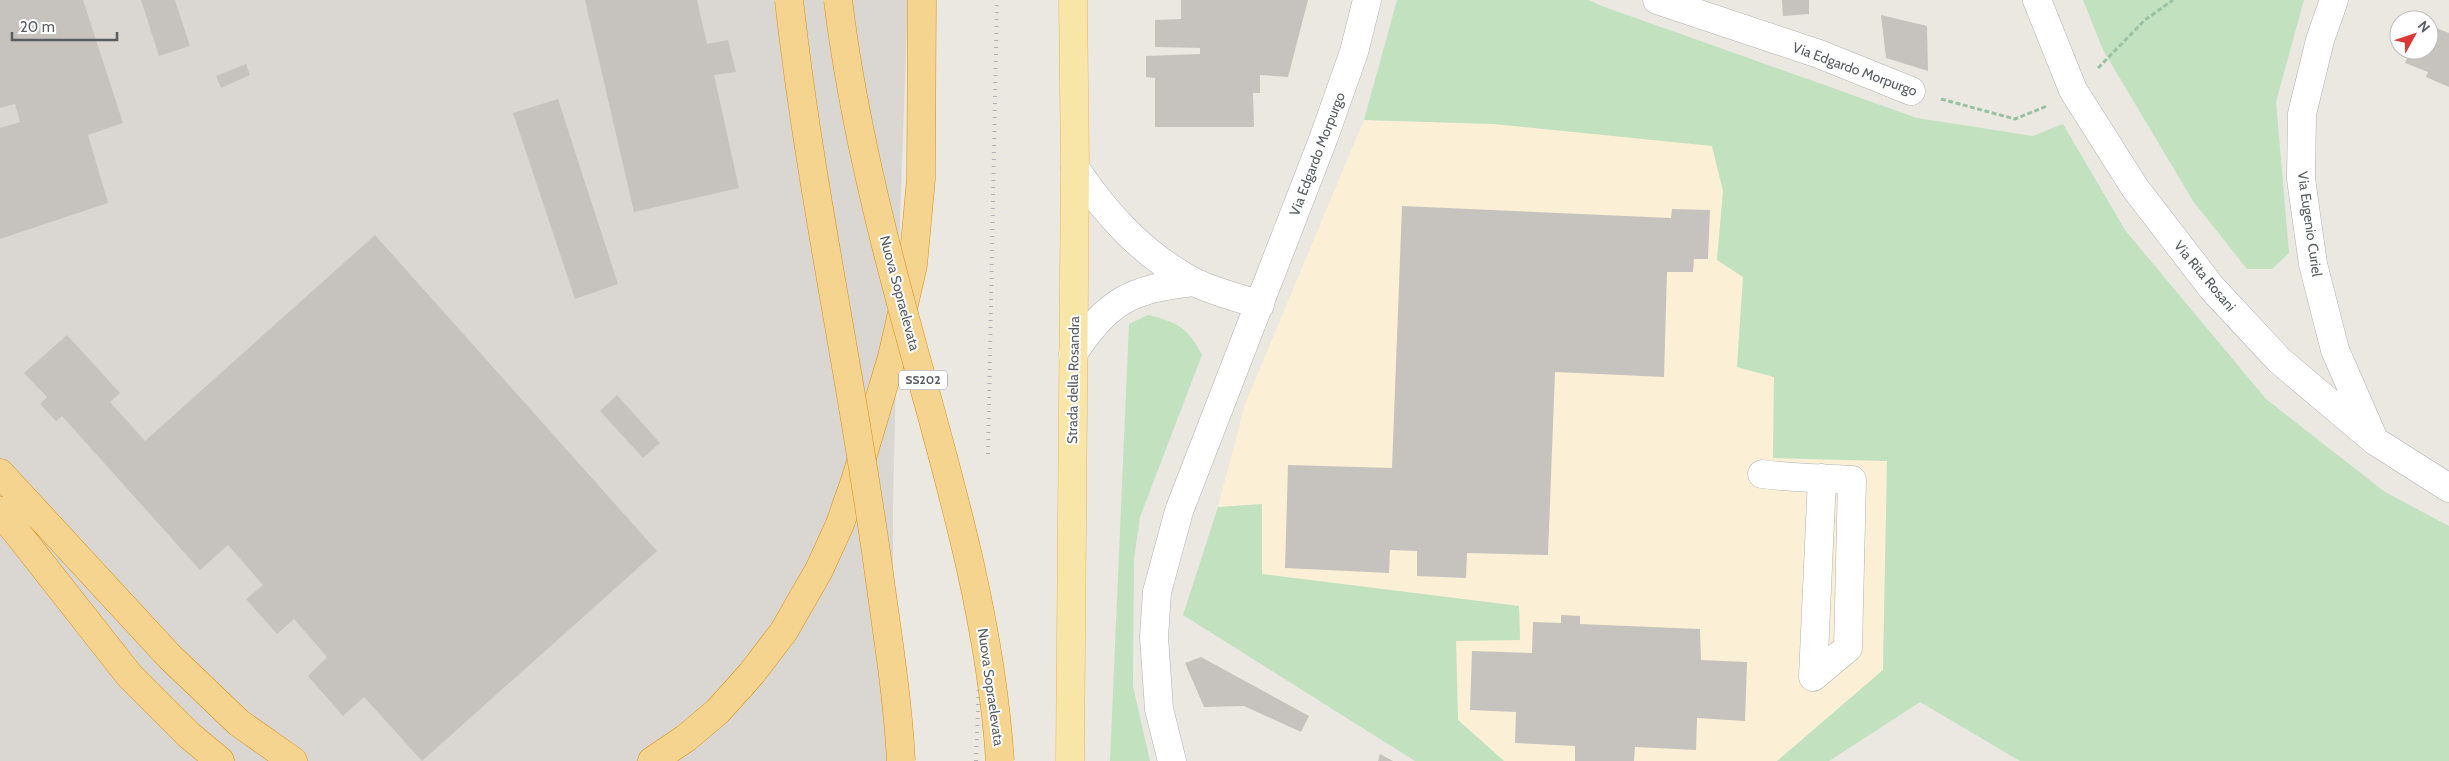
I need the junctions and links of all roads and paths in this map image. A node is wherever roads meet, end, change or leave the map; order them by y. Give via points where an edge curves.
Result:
1 (789, 0) edge
2 (838, 0) edge
3 (922, 0) edge
4 (1073, 0) edge
5 (1367, 0) edge
6 (1658, 0) edge
7 (2037, 0) edge
8 (2173, 0) edge
9 (2334, 0) edge
10 (1911, 91) joint
11 (2063, 96) junction
12 (1075, 168) junction
13 (1193, 282) junction
14 (1260, 305) junction
15 (1073, 354) junction
16 (2375, 441) junction
17 (0, 473) edge
18 (1762, 474) dead end
19 (1822, 478) junction
20 (2449, 488) edge
21 (0, 511) edge
22 (220, 761) edge
23 (293, 761) edge
24 (652, 761) edge
25 (901, 761) edge
26 (1000, 761) edge
27 (1070, 761) edge
28 (1172, 761) edge

1 - 25 highway, bridge via 818,209 864,465
2 - 26 highway, Nuova Sopraelevata / SS202, bridge via 874,196 962,522 978,596
3 - 24 highway, bridge via 921,179 913,264 892,357 853,487 819,570 784,630 718,711
4 - 12 main road, Strada della Rosandra
5 - 14 street, Via Edgardo Morpurgo via 1354,52 1328,129
6 - 10 street, Via Edgardo Morpurgo via 1819,54
7 - 11 street, Via Rita Rosani
8 - 11 path, Via Edgardo Morpurgo via 2145,20 2114,54
9 - 16 street, Via Eugenio Curiel via 2320,40 2302,114 2301,179 2313,264 2335,350
10 - 11 path, Via Edgardo Morpurgo via 2015,119 2043,109
11 - 16 street, Via Rita Rosani via 2212,288 2279,360
12 - 13 street via 1115,221 1162,262
12 - 15 main road, Strada della Rosandra
13 - 14 street
13 - 15 street via 1144,290 1120,300 1100,317
14 - 28 street, Via Edgardo Morpurgo via 1179,511 1157,592 1154,637 1159,709
15 - 27 main road, Strada della Rosandra
16 - 20 street, Via Rita Rosani
17 - 23 highway via 169,656 239,723
18 - 19 street
19 - 19 street via 1815,638 1813,677 1848,648 1852,480
21 - 22 highway via 129,675

